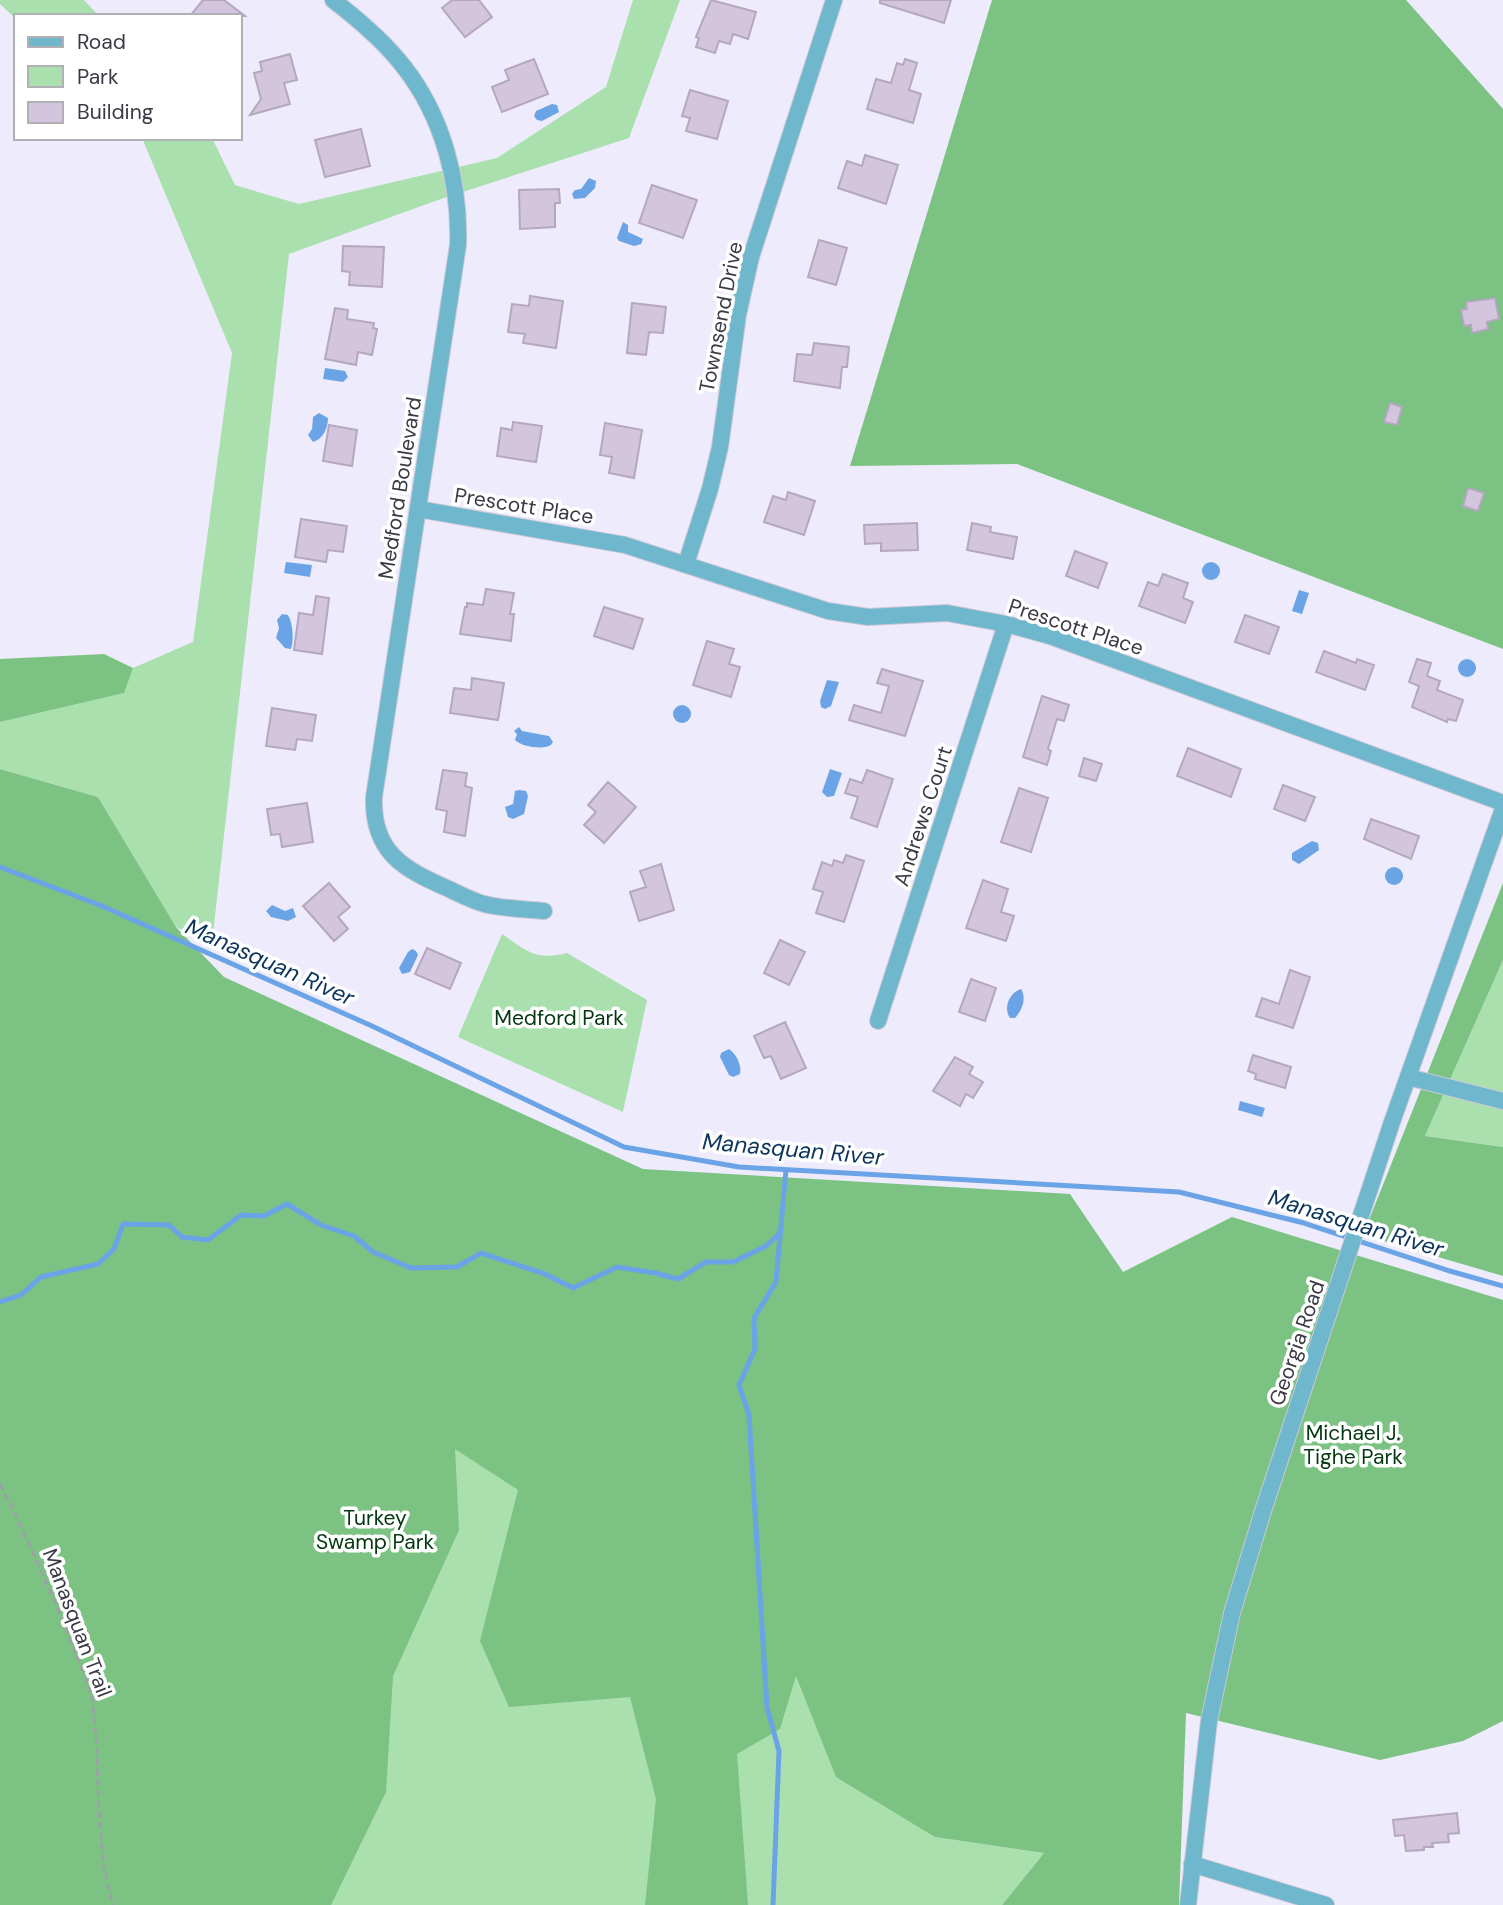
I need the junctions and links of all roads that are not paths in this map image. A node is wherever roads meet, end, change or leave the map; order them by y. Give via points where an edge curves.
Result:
1 (333, 0) edge
2 (834, 0) edge
3 (418, 509) junction
4 (686, 564) junction
5 (1006, 624) junction
6 (1503, 803) edge
7 (1503, 809) edge
8 (544, 911) dead end
9 (878, 1021) dead end
10 (1408, 1077) junction
11 (1503, 1101) edge
12 (1192, 1864) junction
13 (1188, 1905) edge
14 (1326, 1905) edge

1 - 3 street, Medford Boulevard via 387,47 418,86 431,110 455,185 458,245
2 - 4 street, Townsend Drive via 751,257 720,447
3 - 4 street, Prescott Place via 606,540
3 - 8 street, Medford Boulevard via 374,797 379,835 408,870 486,905
4 - 5 street, Prescott Place via 854,616 947,613
5 - 6 street, Prescott Place via 1062,640
5 - 9 street, Andrews Court
7 - 10 street, Georgia Road
10 - 11 street
10 - 12 street, Georgia Road via 1232,1613 1209,1721
12 - 13 street, Georgia Road
12 - 14 street

